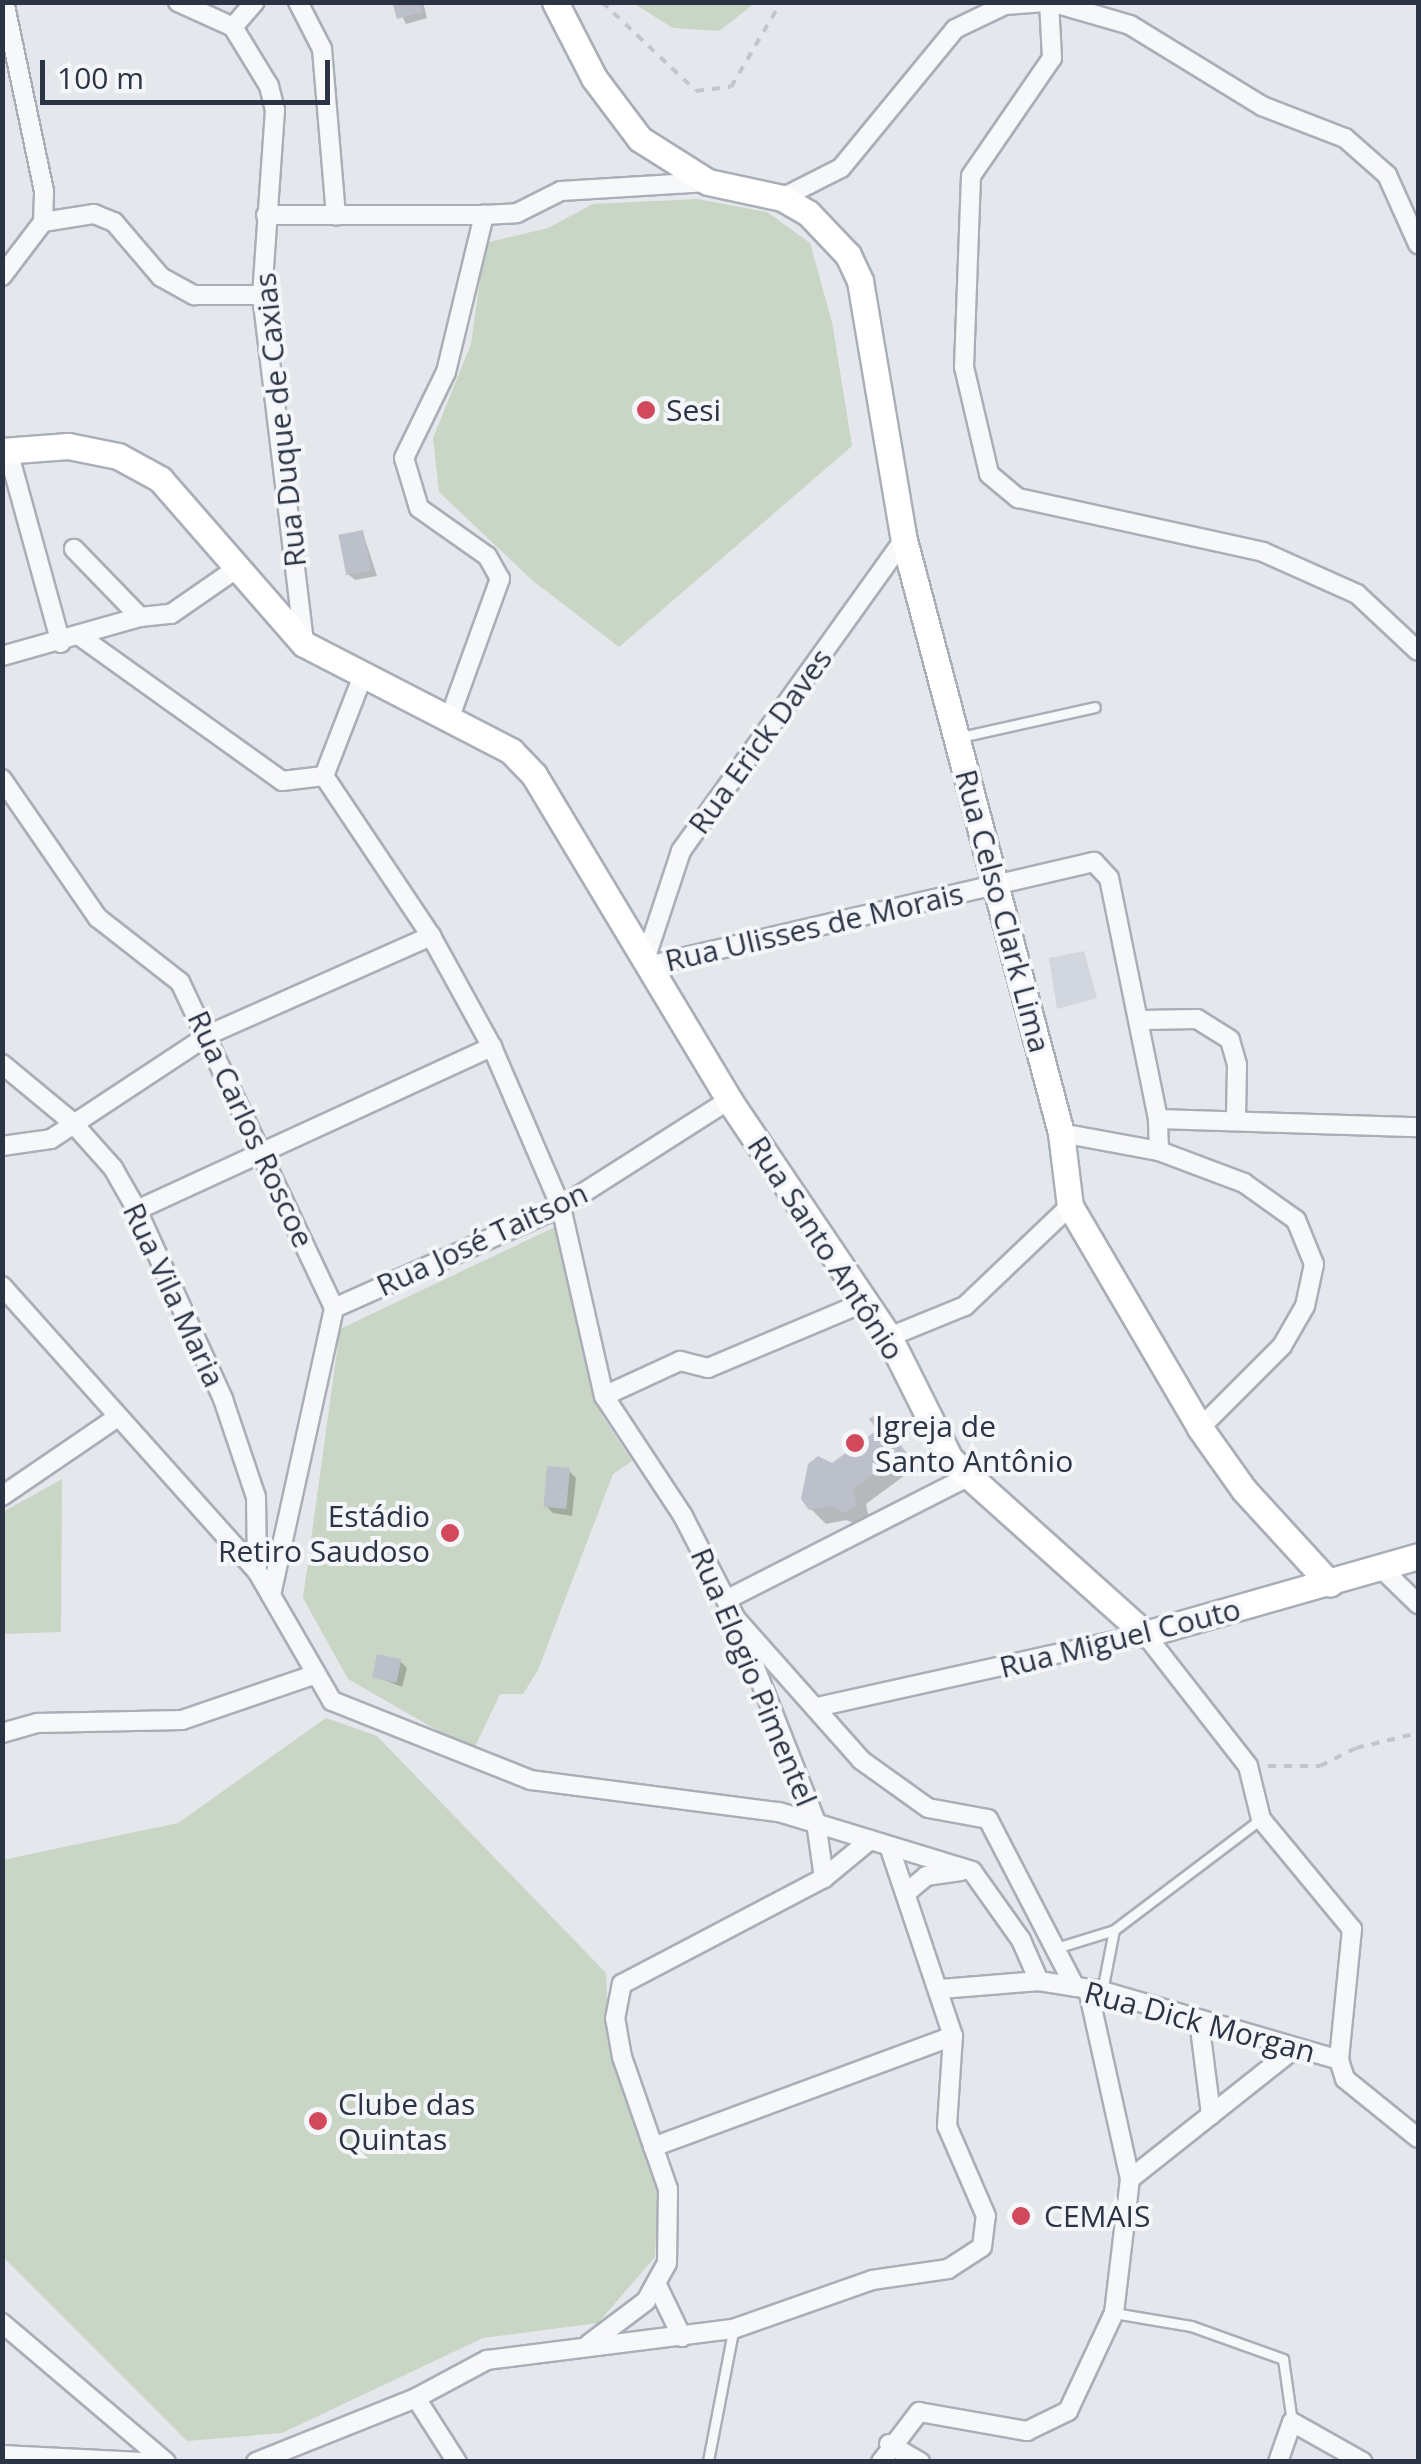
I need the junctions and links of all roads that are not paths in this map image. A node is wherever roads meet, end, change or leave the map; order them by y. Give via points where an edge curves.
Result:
1 (4, 2) edge
2 (178, 2) edge
3 (254, 2) edge
4 (298, 2) edge
5 (556, 2) edge
6 (1049, 2) edge
7 (233, 27) junction
8 (708, 182) junction
9 (782, 198) junction
10 (266, 215) junction
11 (336, 215) junction
12 (484, 215) junction
13 (43, 222) junction
14 (1418, 244) edge
15 (2, 276) edge
16 (262, 294) junction
17 (6, 451) edge
18 (904, 540) junction
19 (74, 549) dead end
20 (239, 567) junction
21 (140, 616) junction
22 (81, 637) junction
23 (61, 644) junction
24 (304, 644) junction
25 (1418, 650) edge
26 (10, 655) edge
27 (2, 672) edge
28 (362, 678) junction
29 (1095, 707) dead end
30 (450, 714) junction
31 (958, 738) junction
32 (324, 776) junction
33 (2, 779) edge
34 (995, 885) junction
35 (432, 936) junction
36 (648, 961) junction
37 (1142, 1020) junction
38 (210, 1034) junction
39 (492, 1047) junction
40 (2, 1064) edge
41 (730, 1100) junction
42 (1158, 1118) junction
43 (1236, 1118) junction
44 (71, 1121) junction
45 (1418, 1127) edge
46 (1061, 1134) junction
47 (2, 1146) edge
48 (1159, 1150) junction
49 (264, 1151) junction
50 (1070, 1206) junction
51 (561, 1207) junction
52 (137, 1210) junction
53 (2, 1286) edge
54 (865, 1302) junction
55 (334, 1308) junction
56 (890, 1337) junction
57 (604, 1396) junction
58 (115, 1419) junction
59 (1200, 1428) junction
60 (967, 1477) junction
61 (2, 1496) edge
62 (1418, 1556) edge
63 (1381, 1568) junction
64 (256, 1571) junction
65 (1330, 1584) junction
66 (271, 1595) junction
67 (726, 1600) junction
68 (1418, 1604) edge
69 (736, 1619) junction
70 (1145, 1634) junction
71 (316, 1674) junction
72 (818, 1707) junction
73 (2, 1733) edge
74 (1261, 1819) junction
75 (816, 1822) junction
76 (870, 1840) junction
77 (889, 1846) junction
78 (972, 1871) junction
79 (824, 1878) junction
80 (906, 1893) junction
81 (1114, 1930) junction
82 (1054, 1949) junction
83 (1039, 1982) junction
84 (941, 1989) junction
85 (1088, 1989) junction
86 (1199, 2020) junction
87 (953, 2036) junction
88 (1294, 2050) junction
89 (1339, 2060) junction
90 (1212, 2115) junction
91 (1418, 2138) edge
92 (653, 2147) junction
93 (1130, 2179) junction
94 (656, 2283) junction
95 (1114, 2313) junction
96 (2, 2323) edge
97 (733, 2328) junction
98 (682, 2338) junction
99 (584, 2347) junction
100 (416, 2398) junction
101 (1292, 2422) junction
102 (885, 2453) edge
103 (8, 2457) edge
104 (708, 2461) edge
105 (142, 2462) edge
106 (166, 2462) edge
107 (256, 2462) edge
108 (457, 2462) edge
109 (920, 2462) edge
110 (1278, 2462) edge
111 (1362, 2462) edge

1 - 13 street via 44,191
2 - 7 street
3 - 7 street
4 - 11 street via 322,49
5 - 8 street via 616,111 671,164
6 - 9 street via 1004,6 954,29 841,168
6 - 14 street via 1130,26 1262,106 1345,138 1387,175
6 - 25 street via 1052,58 971,176 964,367 989,474 1018,498 1263,552 1357,594
7 - 10 street, Rua Duque de Caxias via 276,110
8 - 9 street
8 - 12 street via 561,191 517,212
9 - 18 street, Rua Celso Clark Lima via 827,231 860,281
10 - 11 street
10 - 16 street, Rua Duque de Caxias
11 - 12 street
12 - 30 street via 446,372 404,458 420,508 487,556 500,579
13 - 15 street
13 - 16 street via 94,214 114,222 161,277 194,296
16 - 24 street, Rua Duque de Caxias
17 - 20 street, Rua Santo Antônio via 68,446 118,456 160,480
17 - 23 street
18 - 31 street, Rua Celso Clark Lima
18 - 36 street, Rua Erick Daves via 681,851
19 - 21 street
20 - 21 street via 171,614
20 - 24 street, Rua Santo Antônio
21 - 22 street
22 - 23 street
22 - 32 street via 282,781
23 - 26 street
24 - 28 street, Rua Santo Antônio
26 - 27 street
28 - 30 street, Rua Santo Antônio
28 - 32 street
29 - 31 lane
30 - 36 street, Rua Santo Antônio via 511,751 534,775
31 - 34 street, Rua Celso Clark Lima
32 - 35 street, Rua Elogio Pimentel
33 - 38 street, Rua Carlos Roscoe via 98,918 180,982
34 - 36 street, Rua Ulisses de Morais
34 - 37 street, Rua Ulisses de Morais via 1094,862 1108,878
34 - 46 street, Rua Celso Clark Lima
35 - 38 street
35 - 39 street, Rua Elogio Pimentel
36 - 41 street, Rua Santo Antônio
37 - 42 street
37 - 43 street via 1197,1020 1226,1036 1237,1065
38 - 44 street
38 - 49 street, Rua Carlos Roscoe
39 - 49 street
39 - 51 street, Rua Elogio Pimentel
40 - 44 street, Rua Vila Maria
41 - 51 street, Rua José Taitson
41 - 54 street, Rua Santo Antônio
42 - 43 street
42 - 48 street
43 - 45 street
44 - 47 street via 51,1139
44 - 52 street, Rua Vila Maria
46 - 48 street
46 - 50 street, Rua Celso Clark Lima
48 - 59 street via 1272,1199 1296,1220 1314,1264 1305,1306 1282,1346
49 - 52 street
49 - 55 street, Rua Carlos Roscoe
50 - 56 street via 965,1306
50 - 59 street, Rua Celso Clark Lima
51 - 55 street, Rua José Taitson
51 - 57 street, Rua Elogio Pimentel
52 - 64 street, Rua Vila Maria via 223,1399 256,1496
53 - 58 street
54 - 56 street, Rua Santo Antônio
54 - 57 street via 708,1368 680,1361
55 - 66 street
56 - 60 street, Rua Santo Antônio via 950,1459
57 - 67 street, Rua Elogio Pimentel via 683,1516
58 - 61 street
58 - 64 street
59 - 65 street, Rua Celso Clark Lima via 1244,1490
60 - 67 street
60 - 70 street, Rua Santo Antônio
62 - 63 street, Rua Miguel Couto
63 - 65 street, Rua Miguel Couto
63 - 68 street
64 - 66 street
65 - 70 street, Rua Miguel Couto
66 - 71 street
67 - 69 street, Rua Elogio Pimentel
69 - 72 street
69 - 75 street, Rua Elogio Pimentel
70 - 72 street, Rua Miguel Couto
70 - 74 street, Rua Santo Antônio via 1248,1766
71 - 73 street via 182,1720 38,1723
71 - 75 street via 332,1702 531,1780
72 - 82 street via 861,1760 928,1808 988,1819
74 - 81 lane
74 - 89 street, Rua Santo Antônio via 1352,1928
75 - 76 street
75 - 79 street, Rua Elogio Pimentel
76 - 77 street
76 - 79 street
77 - 78 street
77 - 80 street
78 - 80 street via 926,1876
78 - 83 street via 1021,1940
79 - 92 street via 622,1984 615,2019
80 - 84 street
81 - 82 lane
81 - 85 lane
82 - 85 street
83 - 84 street, Rua Dick Morgan
83 - 85 street, Rua Dick Morgan
84 - 87 street
85 - 86 street, Rua Dick Morgan
85 - 93 street
86 - 88 street, Rua Dick Morgan
86 - 90 street
87 - 92 street
87 - 97 street via 947,2126 986,2216 982,2247 948,2269 872,2280
88 - 89 street, Rua Dick Morgan
88 - 90 street
89 - 91 street via 1345,2079
90 - 93 street
92 - 94 street via 668,2189 668,2263
93 - 95 street
94 - 98 street
94 - 99 street via 620,2325
95 - 101 lane via 1192,2326 1283,2359
95 - 102 street via 1068,2411 1026,2431 919,2412
96 - 106 street
97 - 98 street
97 - 104 lane
98 - 99 street
99 - 100 street via 487,2360
100 - 107 street
100 - 108 street
101 - 110 street
101 - 111 street
102 - 109 street
103 - 105 street

